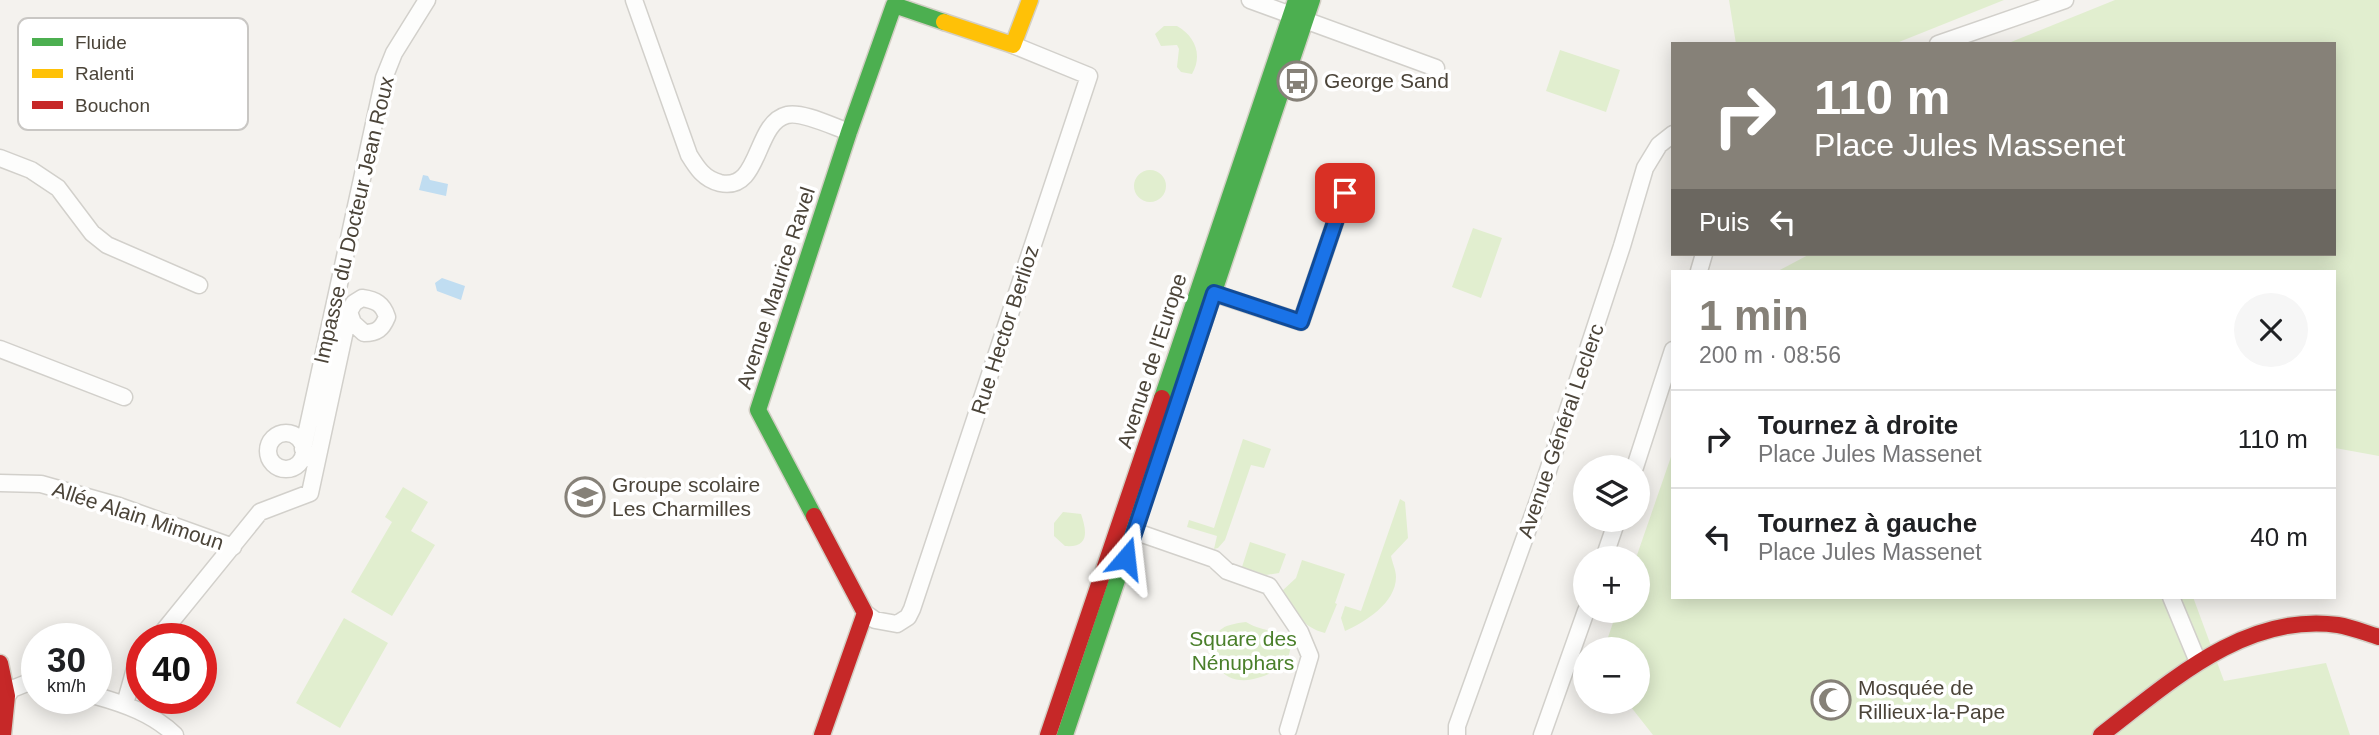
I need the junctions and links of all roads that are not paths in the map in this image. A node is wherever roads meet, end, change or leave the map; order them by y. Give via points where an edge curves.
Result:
1 (428, 0) edge
2 (634, 0) edge
3 (1030, 0) edge
4 (1250, 0) edge
5 (1312, 0) edge
6 (2065, 0) edge
7 (887, 2) edge
8 (1297, 12) edge
9 (1944, 42) edge
10 (1013, 45) junction
11 (1436, 68) dead end
12 (849, 132) junction
13 (1671, 136) edge
14 (0, 158) edge
15 (1345, 193) dead end
16 (199, 285) dead end
17 (1198, 288) junction
18 (1214, 293) junction
19 (349, 312) dead end
20 (0, 349) edge
21 (1671, 356) edge
22 (124, 397) dead end
23 (303, 449) dead end
24 (1639, 455) edge
25 (0, 483) edge
26 (1127, 528) junction
27 (233, 547) junction
28 (2172, 599) edge
29 (865, 613) junction
30 (170, 623) edge
31 (1582, 623) edge
32 (2379, 637) edge
33 (2198, 662) junction
34 (0, 663) edge
35 (21, 685) edge
36 (3, 691) edge
37 (112, 700) edge
38 (126, 700) edge
39 (125, 704) junction
40 (1288, 730) dead end
41 (3, 735) edge
42 (175, 735) edge
43 (822, 735) edge
44 (1048, 735) edge
45 (1065, 735) edge
46 (1457, 735) edge
47 (1542, 735) edge
48 (2101, 735) edge

1 - 23 street, Impasse du Docteur Jean Roux via 394,53 384,78
2 - 12 street via 689,155 707,178 722,184 742,179 773,124 784,115 796,114
3 - 10 street
4 - 8 street
5 - 8 street, Avenue de l'Europe
6 - 9 street
7 - 10 street, Avenue Maurice Ravel
7 - 12 street, Avenue Maurice Ravel
8 - 11 street
8 - 17 street, Avenue de l'Europe
8 - 18 street, Avenue de l'Europe
10 - 29 street, Rue Hector Berlioz via 1089,76 912,609 897,624
12 - 29 street, Avenue Maurice Ravel via 758,410
13 - 46 street, Avenue Général Leclerc via 1645,168
14 - 16 street via 31,170 58,188 92,233 107,245
15 - 18 street via 1301,322
17 - 18 street
17 - 26 street, Avenue de l'Europe
18 - 26 street, Avenue de l'Europe
19 - 27 street via 310,493 260,512
20 - 22 street
21 - 24 street
25 - 27 street, Allée Alain Mimoun via 41,484 67,491
26 - 40 street via 1214,559 1227,571 1269,586 1300,632 1310,656
26 - 44 street, Avenue de l'Europe
26 - 45 street, Avenue de l'Europe
27 - 30 street
28 - 33 street
29 - 43 street
31 - 47 street
32 - 33 street via 2343,626 2302,623 2244,637
33 - 48 street
34 - 36 street
35 - 36 street
36 - 41 street
37 - 39 street
38 - 39 street
39 - 42 street

